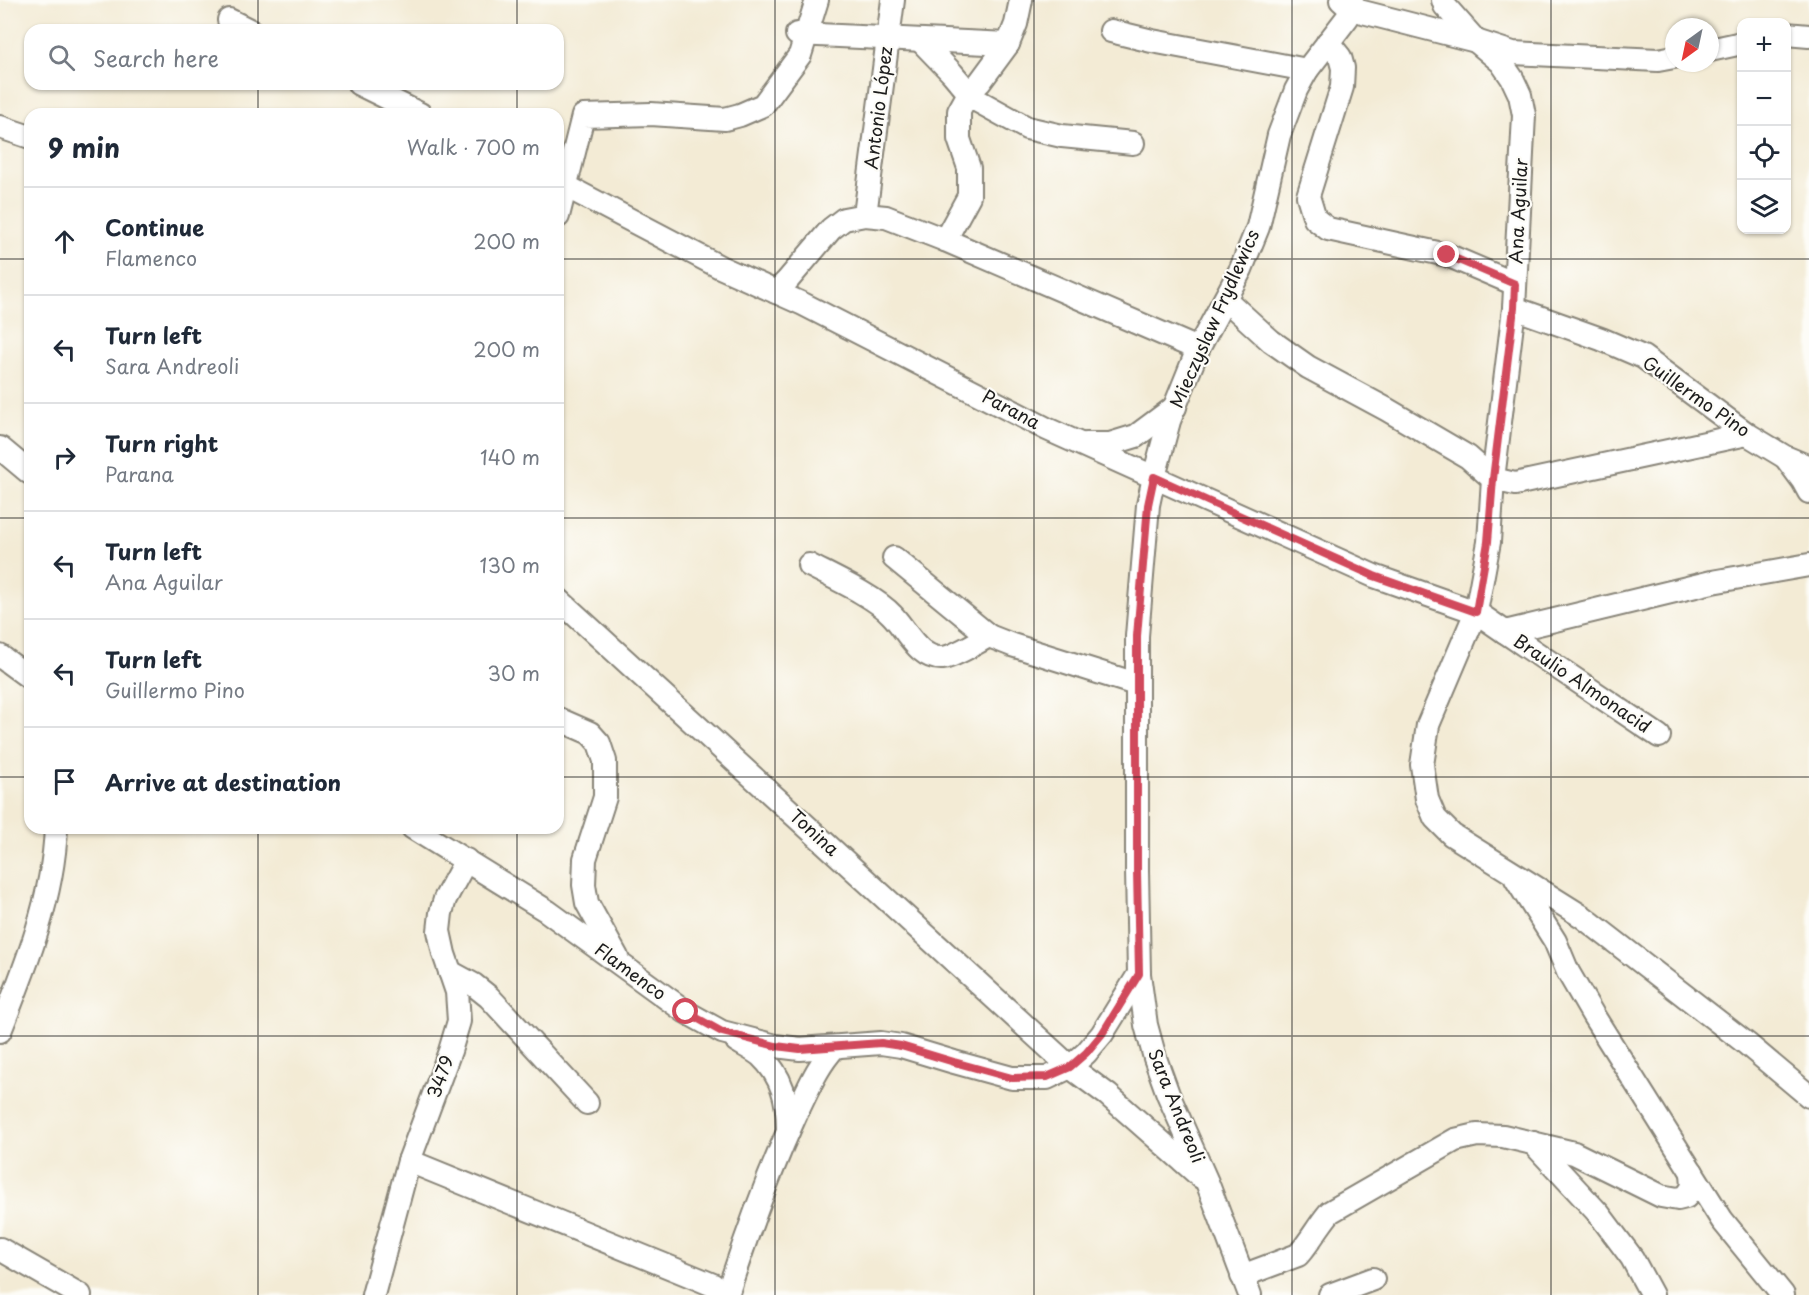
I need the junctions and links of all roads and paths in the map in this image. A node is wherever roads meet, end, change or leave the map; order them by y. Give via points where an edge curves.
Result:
1 (817, 0) edge
2 (893, 0) edge
3 (1021, 0) edge
4 (1443, 0) edge
5 (1352, 2) edge
6 (229, 20) dead end
7 (237, 24) edge
8 (1111, 31) dead end
9 (802, 34) junction
10 (888, 38) junction
11 (920, 40) junction
12 (1476, 41) junction
13 (1328, 42) junction
14 (1008, 44) junction
15 (1737, 44) edge
16 (1719, 48) edge
17 (1665, 59) edge
18 (1307, 70) junction
19 (371, 90) edge
20 (969, 93) junction
21 (408, 108) edge
22 (0, 128) edge
23 (24, 135) edge
24 (1133, 143) dead end
25 (564, 178) edge
26 (564, 185) edge
27 (865, 215) junction
28 (945, 240) junction
29 (1515, 284) junction
30 (776, 292) junction
31 (1226, 300) junction
32 (1514, 308) junction
33 (1198, 349) junction
34 (1176, 407) junction
35 (1747, 434) junction
36 (1081, 444) junction
37 (0, 448) edge
38 (1785, 457) junction
39 (1809, 467) edge
40 (24, 468) edge
41 (1154, 477) junction
42 (1493, 479) junction
43 (1809, 492) edge
44 (894, 558) dead end
45 (809, 565) dead end
46 (1809, 565) edge
47 (564, 604) edge
48 (1476, 612) junction
49 (1505, 632) junction
50 (989, 636) junction
51 (0, 656) edge
52 (24, 674) edge
53 (1136, 684) junction
54 (564, 722) edge
55 (1659, 736) dead end
56 (56, 834) edge
57 (423, 834) edge
58 (466, 860) junction
59 (1512, 873) junction
60 (622, 966) junction
61 (450, 972) junction
62 (1139, 974) junction
63 (6, 1001) edge
64 (0, 1031) edge
65 (722, 1032) junction
66 (835, 1047) junction
67 (1070, 1067) junction
68 (1809, 1096) edge
69 (587, 1103) dead end
70 (788, 1133) junction
71 (1533, 1143) junction
72 (410, 1161) junction
73 (1692, 1172) junction
74 (1207, 1182) junction
75 (1678, 1199) junction
76 (1722, 1220) junction
77 (0, 1249) edge
78 (1373, 1279) dead end
79 (1246, 1286) edge
80 (80, 1295) edge
81 (374, 1295) edge
82 (725, 1295) edge
83 (1330, 1295) edge
84 (1652, 1295) edge
85 (1783, 1295) edge

1 - 9 street
2 - 10 street, Antonio López
3 - 14 street
4 - 12 street, Ana Aguilar
5 - 12 street
5 - 13 street, Mieczyslaw Frydlewics via 1347,18
6 - 7 street
8 - 18 street
9 - 10 street
9 - 25 street via 800,55 763,105 740,115 725,119 651,114 583,116
10 - 11 street
10 - 27 street, Antonio López
11 - 14 street
11 - 20 street
12 - 17 street via 1513,53
12 - 29 street, Ana Aguilar via 1501,62 1512,78 1524,116
13 - 18 street, Mieczyslaw Frydlewics
13 - 29 street via 1344,68 1342,87 1308,196 1315,219 1328,229 1447,255
14 - 20 street
15 - 16 street
18 - 31 street, Mieczyslaw Frydlewics via 1280,135 1258,226
19 - 21 street
20 - 24 street via 1027,128 1062,136
20 - 28 street via 959,111 959,139 969,168 969,196
22 - 23 street
26 - 30 street, Parana
27 - 28 street via 886,217
27 - 30 street via 844,219 831,229
28 - 33 street
29 - 32 street, Ana Aguilar
30 - 36 street, Parana
31 - 33 street, Mieczyslaw Frydlewics
31 - 42 street via 1271,341 1308,366 1468,457
32 - 35 street, Guillermo Pino via 1643,357
32 - 42 street, Ana Aguilar
33 - 34 street, Mieczyslaw Frydlewics
34 - 36 street via 1136,435 1110,444
34 - 41 street, Mieczyslaw Frydlewics
35 - 38 street, Guillermo Pino
35 - 42 street via 1515,484
36 - 41 street, Parana
37 - 40 street
38 - 39 street, Guillermo Pino
38 - 43 street
41 - 48 street, Parana via 1374,576
41 - 53 street, Sara Andreoli via 1148,505
42 - 48 street, Ana Aguilar via 1488,542
44 - 50 street
45 - 50 street via 891,613 927,654 942,658
46 - 49 street via 1712,582
47 - 67 street, Tonina
48 - 49 street, Braulio Almonacid
48 - 59 street, Ana Aguilar via 1428,725 1422,765 1427,799 1435,818 1452,835
49 - 55 street, Braulio Almonacid
50 - 53 street
51 - 52 street
53 - 62 street, Sara Andreoli
54 - 60 street via 590,733 599,743 605,761 605,797 585,859 584,885 587,903
56 - 63 street via 43,912
57 - 58 street, Flamenco
58 - 60 street, Flamenco via 547,911
58 - 61 street, 3479 via 441,913 439,931
59 - 68 street via 1582,917
59 - 73 street via 1555,941 1593,1015
60 - 65 street, Flamenco via 686,1012
61 - 69 street via 489,997
61 - 72 street, 3479 via 457,992 459,1021
62 - 67 street, Flamenco via 1102,1034
62 - 74 street, Sara Andreoli via 1155,1058
63 - 64 street
65 - 66 street, Flamenco via 776,1046
65 - 70 street via 760,1056 780,1080 788,1107
66 - 67 street, Flamenco via 881,1043 901,1046 1012,1078 1047,1077
66 - 70 street via 816,1072
67 - 74 street, Tonina
70 - 82 street
71 - 75 street via 1574,1153 1661,1196
71 - 79 street via 1477,1135 1455,1140 1330,1212 1298,1255
71 - 84 street via 1599,1214 1632,1258
72 - 81 street, 3479
72 - 82 street via 713,1285
73 - 75 street via 1693,1187 1686,1197
73 - 76 street
74 - 79 street, Sara Andreoli
75 - 76 street
76 - 85 street
77 - 80 street
78 - 83 street

